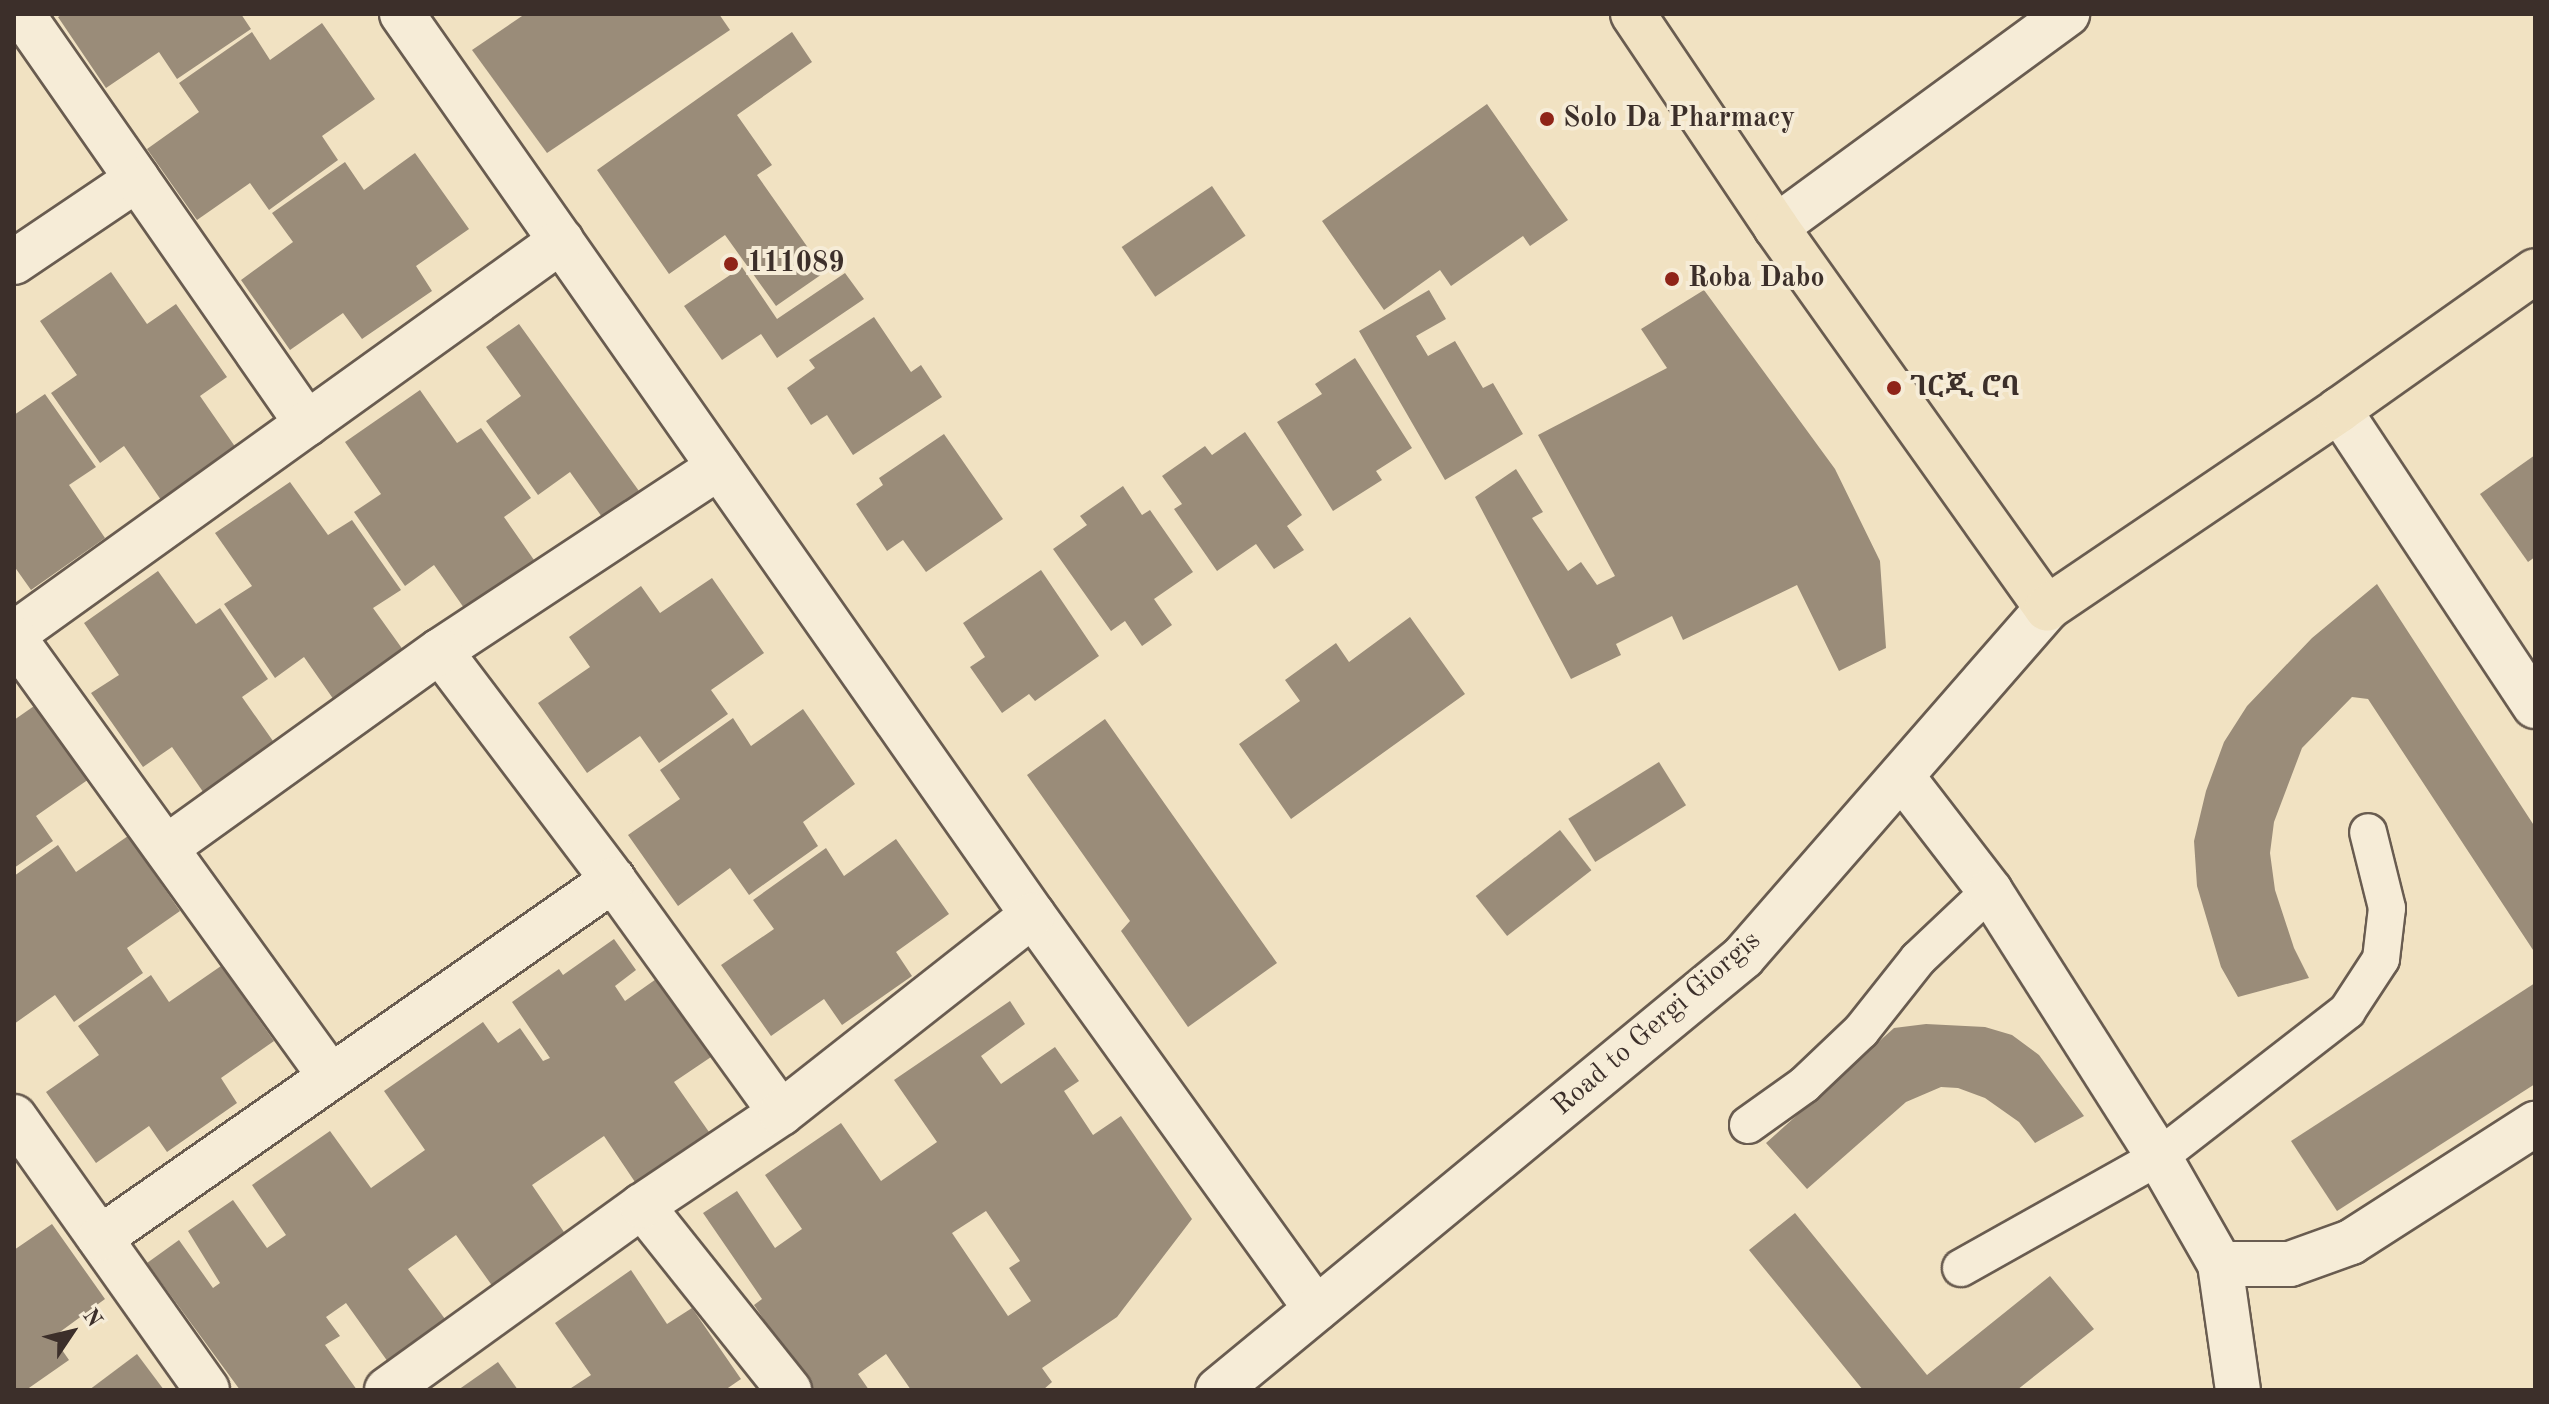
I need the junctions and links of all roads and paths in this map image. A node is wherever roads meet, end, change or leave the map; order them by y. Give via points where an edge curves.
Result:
1 (22, 14) edge
2 (402, 14) edge
3 (1633, 14) edge
4 (2067, 14) edge
5 (137, 179) junction
6 (1776, 227) junction
7 (561, 241) junction
8 (14, 262) edge
9 (2535, 271) edge
10 (2339, 410) junction
11 (307, 424) junction
12 (719, 467) junction
13 (2047, 608) junction
14 (14, 636) edge
15 (440, 651) junction
16 (2535, 706) edge
17 (1903, 778) junction
18 (2368, 832) dead end
19 (167, 847) junction
20 (613, 880) junction
21 (1990, 891) junction
22 (1033, 915) junction
23 (330, 1076) junction
24 (781, 1113) junction
25 (14, 1117) edge
26 (2535, 1124) edge
27 (1748, 1125) dead end
28 (2159, 1157) junction
29 (642, 1206) junction
30 (100, 1238) junction
31 (2220, 1264) junction
32 (1961, 1268) dead end
33 (1316, 1309) junction
34 (207, 1390) edge
35 (387, 1390) edge
36 (789, 1390) edge
37 (1218, 1390) edge
38 (2238, 1390) edge

1 - 5 street
2 - 7 street
3 - 6 main road
4 - 6 street
5 - 8 street
5 - 11 street
6 - 13 main road
7 - 11 street
7 - 12 street
9 - 10 main road
10 - 13 main road
10 - 16 street
11 - 14 street
12 - 15 street
12 - 22 street
13 - 17 street, Road to Gergi Giorgis
14 - 19 street
15 - 19 street
15 - 20 street
17 - 21 street
17 - 33 street, Road to Gergi Giorgis via 1743,957
18 - 28 lane via 2387,908 2381,959 2347,1011
19 - 23 street
20 - 23 street
20 - 24 street
21 - 27 lane via 1918,959 1861,1031 1804,1085
21 - 28 street
22 - 24 street
22 - 33 street
23 - 30 street
24 - 29 street
25 - 30 street
26 - 31 street via 2351,1242 2290,1264
28 - 31 street
28 - 32 lane
29 - 35 street
29 - 36 street
30 - 34 street
31 - 38 street
33 - 37 street, Road to Gergi Giorgis

